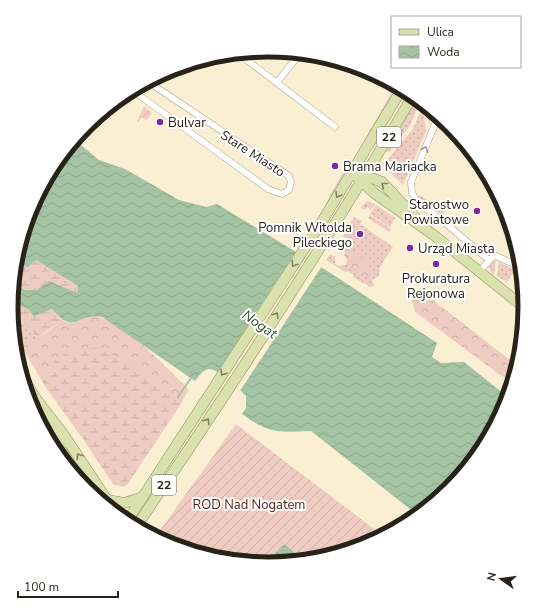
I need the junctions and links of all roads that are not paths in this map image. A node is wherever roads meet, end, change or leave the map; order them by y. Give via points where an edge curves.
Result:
1 (244, 58) dead end
2 (296, 59) edge
3 (277, 82) junction
4 (154, 85) edge
5 (138, 94) edge
6 (399, 94) edge
7 (410, 101) edge
8 (436, 121) edge
9 (335, 127) dead end
10 (353, 171) junction
11 (364, 179) junction
12 (489, 260) junction
13 (515, 265) edge
14 (480, 271) junction
15 (519, 302) edge
16 (34, 396) edge
17 (35, 398) edge
18 (59, 446) edge
19 (143, 497) junction
20 (108, 500) edge
21 (112, 503) edge
22 (130, 517) edge
23 (139, 522) edge

1 - 3 street
2 - 3 street
3 - 9 street
4 - 5 street, Stare Miasto via 289,176 289,190 282,194 268,189
6 - 10 main road, 22
7 - 11 main road, 22
12 -> 8 street via 417,202 412,192 411,182
10 - 11 main road
10 -> 19 main road, 22
11 - 14 main road via 382,182 435,236
23 -> 11 main road, 22
12 - 13 street via 494,255
12 - 14 street
14 - 15 main road
20 -> 16 main road
17 - 18 main road
19 - 21 main road via 124,503
19 - 22 main road, 22

